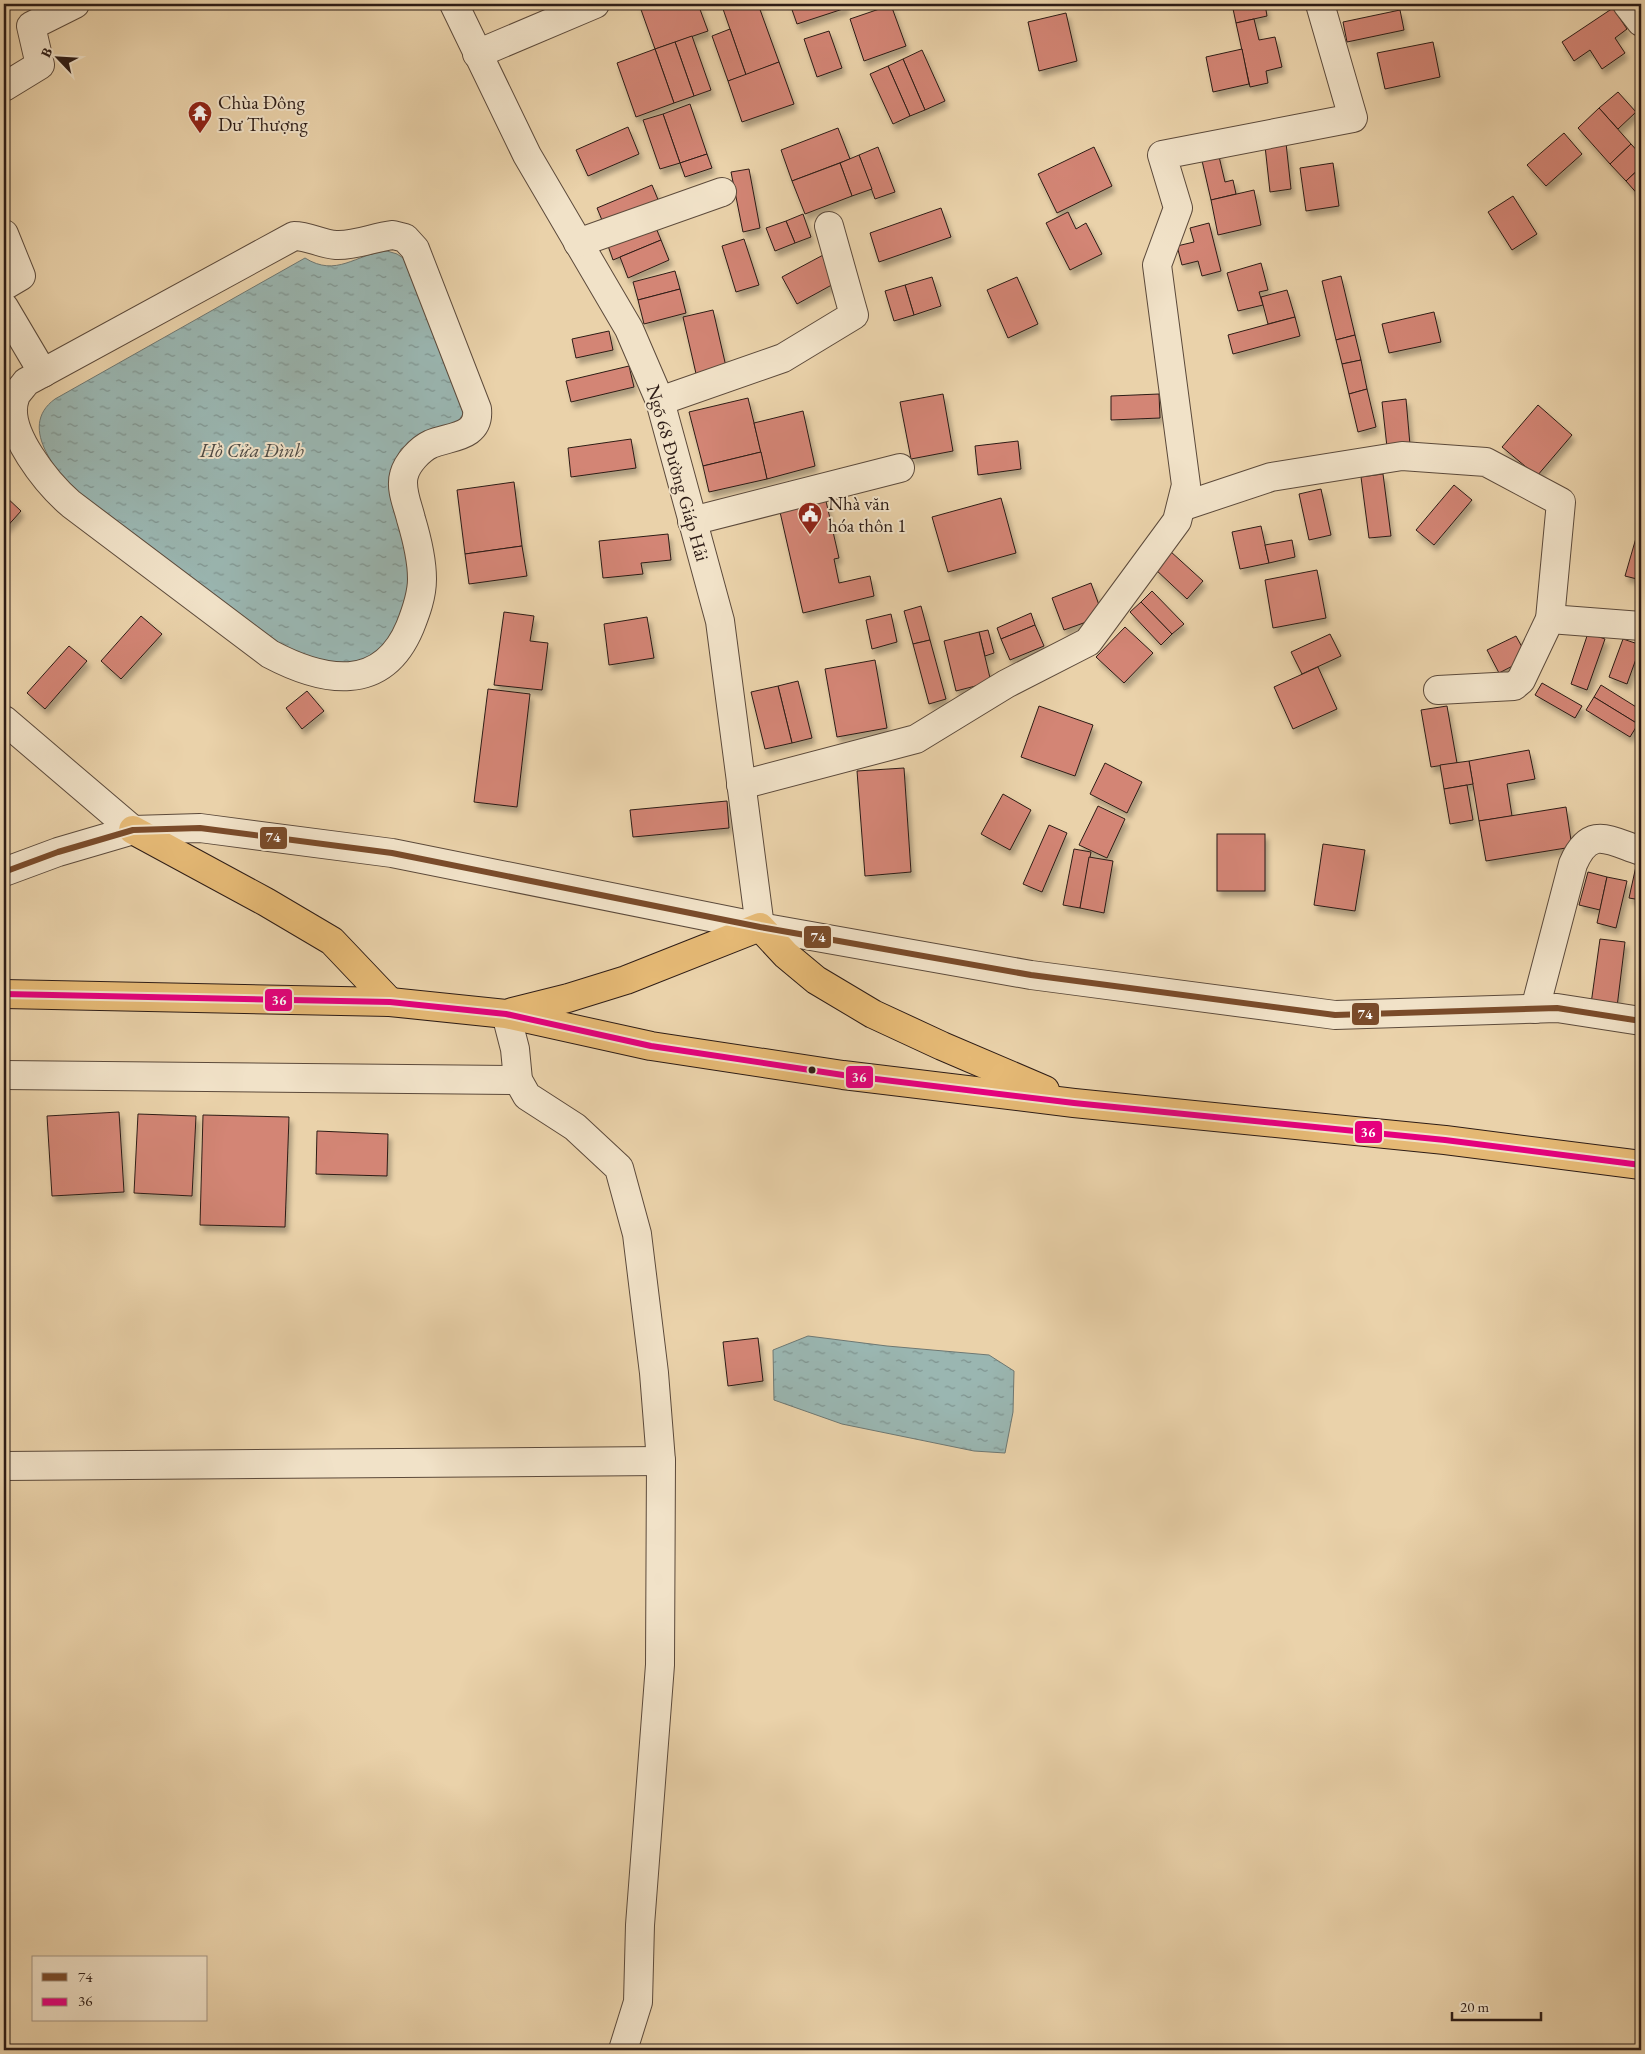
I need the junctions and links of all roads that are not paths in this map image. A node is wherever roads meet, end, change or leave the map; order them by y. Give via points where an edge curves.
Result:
1 (76, 4) edge
2 (454, 4) edge
3 (595, 4) edge
4 (1320, 4) edge
5 (1627, 4) edge
6 (30, 15) edge
7 (1641, 22) edge
8 (477, 54) junction
9 (4, 87) edge
10 (722, 192) dead end
11 (829, 226) dead end
12 (4, 234) edge
13 (578, 243) junction
14 (4, 286) edge
15 (4, 307) edge
16 (43, 373) junction
17 (660, 401) junction
18 (900, 468) dead end
19 (1181, 507) junction
20 (692, 521) junction
21 (1550, 619) junction
22 (1641, 626) edge
23 (1438, 690) dead end
24 (4, 720) edge
25 (741, 785) junction
26 (133, 830) junction
27 (1641, 851) edge
28 (4, 872) edge
29 (760, 927) junction
30 (4, 994) edge
31 (390, 1002) junction
32 (1535, 1008) junction
33 (506, 1014) junction
34 (1641, 1021) edge
35 (4, 1075) edge
36 (518, 1080) junction
37 (1074, 1103) junction
38 (1641, 1165) edge
39 (661, 1461) junction
40 (4, 1466) edge
41 (624, 2050) edge

1 - 6 street
2 - 8 street, Ngõ 68 Đường Giáp Hải
3 - 8 street
4 - 19 street via 1353,118 1162,155 1178,208 1157,264 1186,485
5 - 7 street
6 - 9 street via 40,65
8 - 13 street, Ngõ 68 Đường Giáp Hải via 527,155
10 - 13 street
11 - 17 street via 854,315 783,358
12 - 14 street via 21,276
13 - 17 street, Ngõ 68 Đường Giáp Hải via 629,329
15 - 16 street
16 - 16 street via 294,236 333,245 359,243 394,234 405,238 415,249 478,418 466,433 430,444 414,456 404,475 404,494 419,551 422,580 417,609 406,637 390,659 373,671 356,676 337,677 293,666 270,654 77,510 42,476 26,449 14,417 14,398 26,382
17 - 20 street, Ngõ 68 Đường Giáp Hải
18 - 20 street
19 - 21 street via 1271,477 1402,456 1486,462 1560,502
19 - 25 street via 1177,521 1088,642 1006,684 916,739
20 - 25 street, Ngõ 68 Đường Giáp Hải via 720,621
21 - 22 street
21 - 23 street via 1521,680 1514,686
24 - 26 street
25 - 29 street, Ngõ 68 Đường Giáp Hải
26 - 28 street
26 - 29 street via 200,828 392,853
26 - 31 main road via 332,941
27 - 32 street via 1605,839 1591,839 1580,848
29 - 32 street via 1031,974 1335,1015
29 - 33 main road via 626,980
29 - 37 main road via 816,980 873,1014
30 - 31 main road
31 - 33 main road
32 - 34 street via 1557,1008
33 - 36 street via 515,1049
33 - 37 main road via 652,1046 843,1076
35 - 36 street
36 - 39 street via 528,1096 575,1127 619,1168 638,1234
37 - 38 main road via 1445,1140
39 - 40 street
39 - 41 street via 660,1665 640,1925 638,2002

